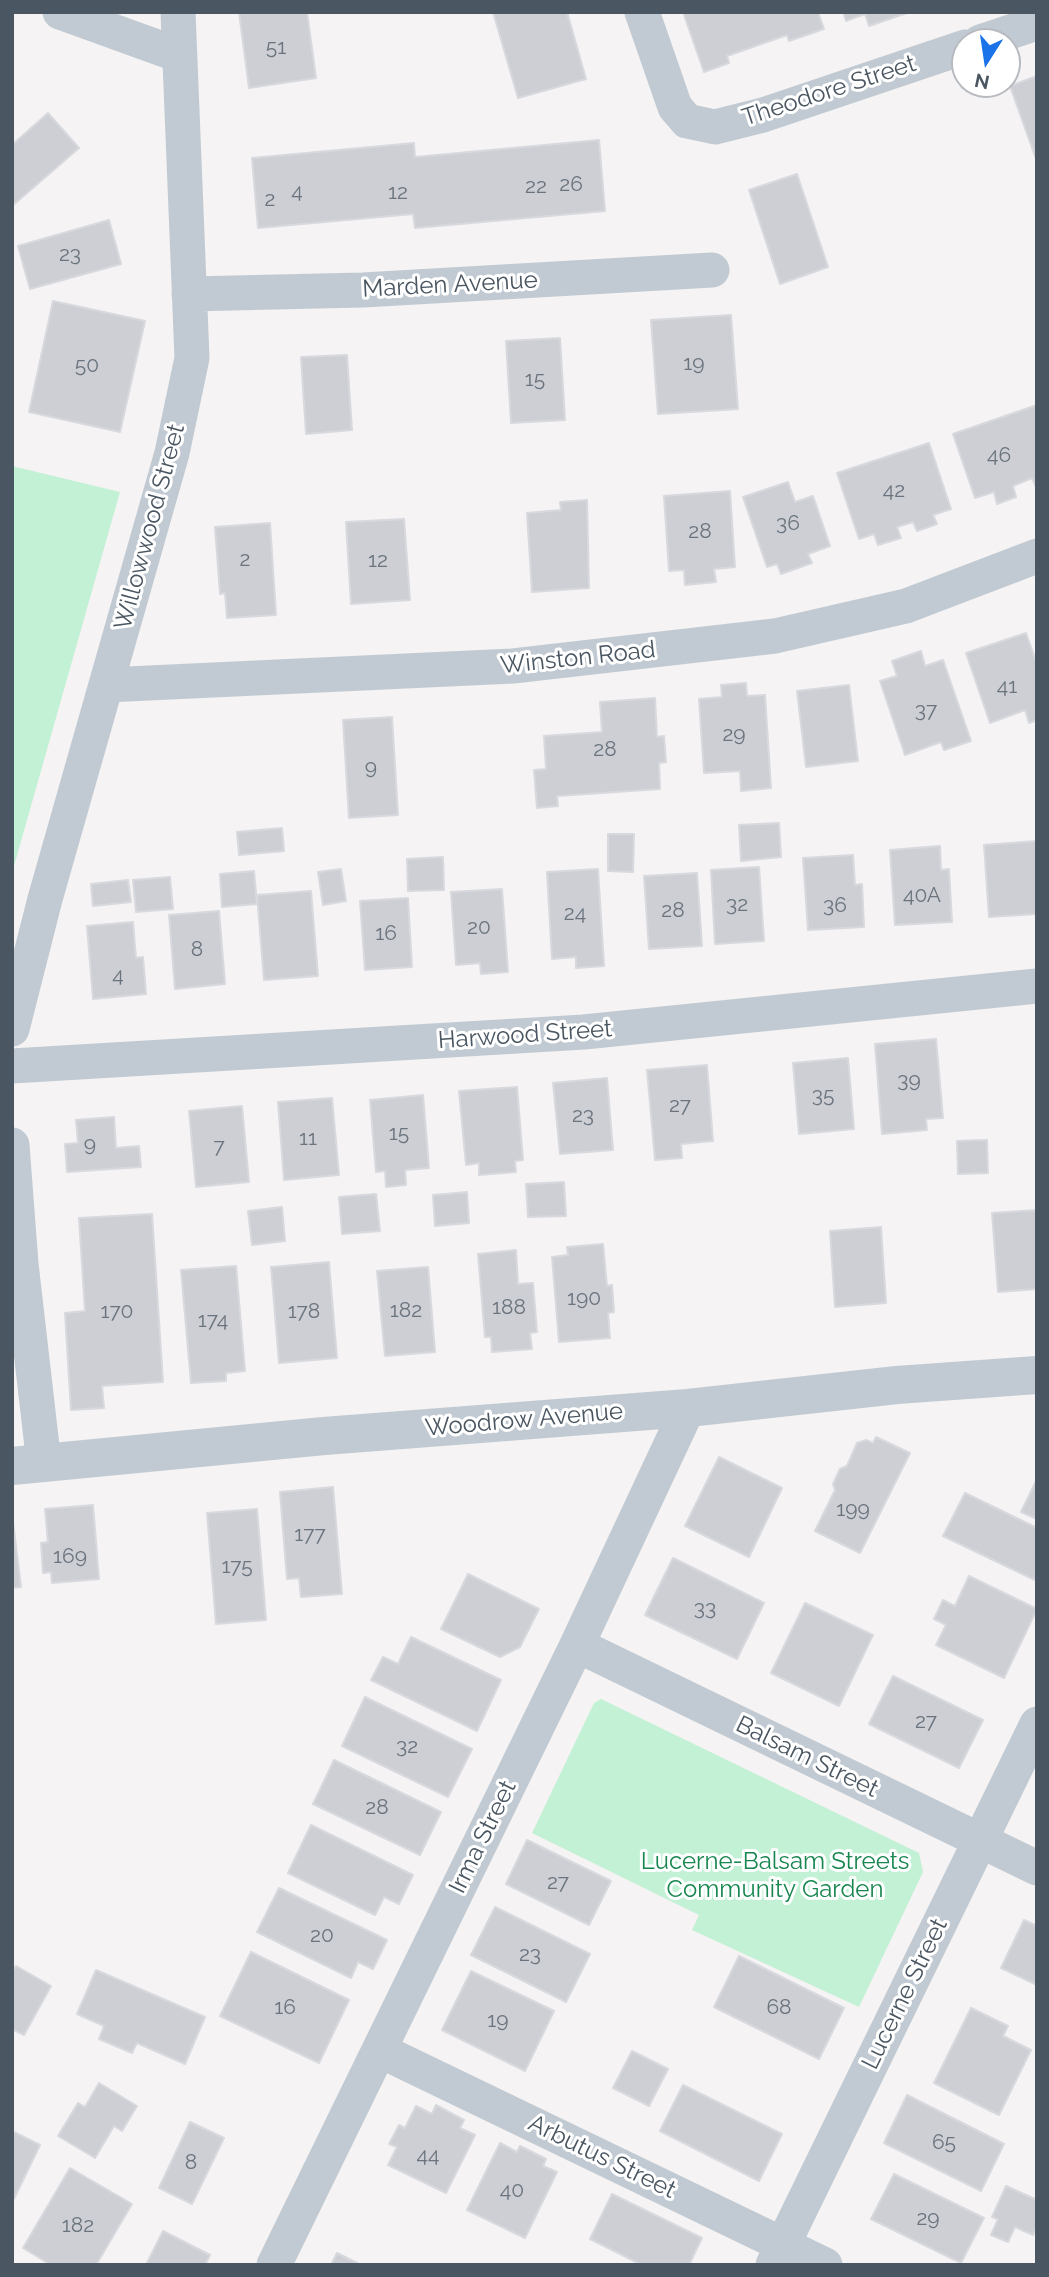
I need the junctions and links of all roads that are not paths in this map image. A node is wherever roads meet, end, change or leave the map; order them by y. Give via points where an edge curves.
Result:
1 (60, 12) edge
2 (178, 12) edge
3 (642, 12) edge
4 (951, 52) edge
5 (179, 55) junction
6 (712, 270) dead end
7 (189, 294) junction
8 (1037, 556) edge
9 (106, 685) junction
10 (1037, 986) edge
11 (12, 1029) edge
12 (12, 1066) edge
13 (12, 1145) edge
14 (1037, 1375) edge
15 (688, 1408) junction
16 (28, 1465) edge
17 (577, 1645) junction
18 (1037, 1724) edge
19 (980, 1841) junction
20 (1037, 1868) edge
21 (379, 2050) junction
22 (778, 2255) edge
23 (274, 2265) edge
24 (825, 2265) edge

1 - 5 street
2 - 5 street, Willowwood Street
3 - 4 street, Theodore Street via 675,107 687,121 715,127
5 - 7 street, Willowwood Street
6 - 7 street, Marden Avenue via 363,290
7 - 9 street, Willowwood Street via 192,358 172,453
8 - 9 street, Winston Road via 906,606 775,636 513,666
9 - 11 street, Willowwood Street
10 - 12 street, Harwood Street via 584,1032
13 - 16 street
14 - 15 street, Woodrow Avenue
15 - 16 street, Woodrow Avenue
15 - 17 street, Irma Street
17 - 19 street, Balsam Street
17 - 21 street, Irma Street
18 - 19 street, Lucerne Street
19 - 20 street, Balsam Street
19 - 22 street, Lucerne Street
21 - 22 street, Arbutus Street
21 - 23 street, Irma Street
22 - 24 street, Arbutus Street

